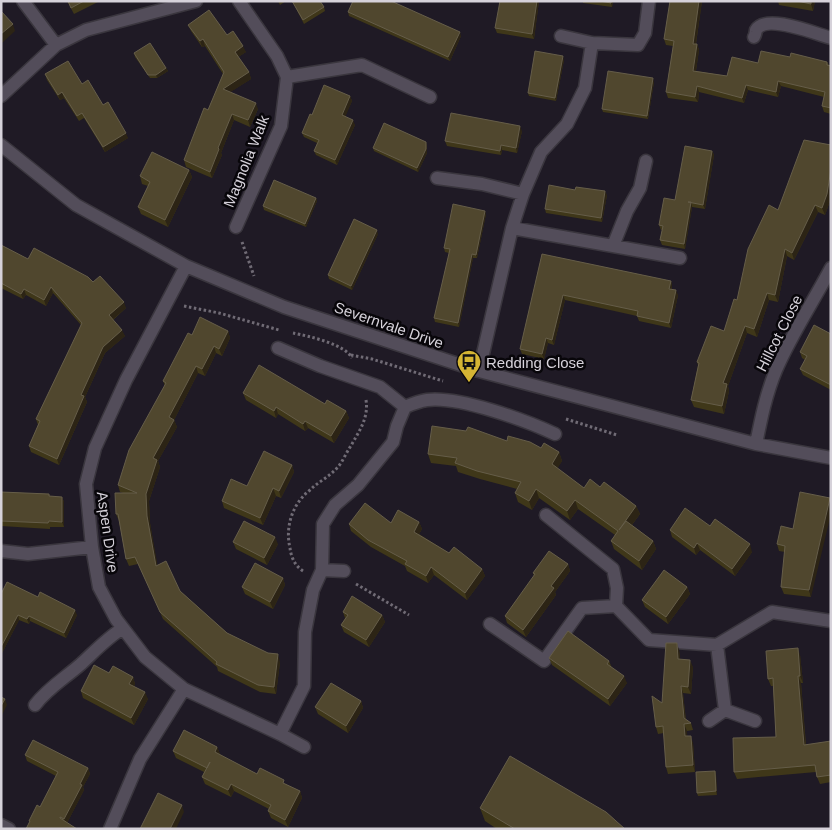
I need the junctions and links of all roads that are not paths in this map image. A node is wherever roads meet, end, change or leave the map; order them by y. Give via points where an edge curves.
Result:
1 (23, 1) edge
2 (196, 1) edge
3 (239, 1) edge
4 (649, 1) edge
5 (561, 36) dead end
6 (754, 37) dead end
7 (831, 38) edge
8 (592, 43) junction
9 (56, 45) junction
10 (287, 77) junction
11 (1, 96) edge
12 (430, 98) dead end
13 (1, 145) edge
14 (646, 161) dead end
15 (437, 178) dead end
16 (523, 194) junction
17 (236, 227) road end
18 (512, 228) junction
19 (613, 246) junction
20 (680, 258) dead end
21 (186, 266) junction
22 (831, 268) edge
23 (278, 348) dead end
24 (478, 370) junction
25 (405, 407) junction
26 (554, 434) dead end
27 (756, 444) junction
28 (831, 458) edge
29 (546, 515) dead end
30 (92, 547) junction
31 (1, 551) edge
32 (322, 570) junction
33 (344, 571) road end
34 (616, 606) junction
35 (831, 621) edge
36 (490, 624) dead end
37 (123, 628) junction
38 (717, 645) junction
39 (184, 689) junction
40 (35, 705) dead end
41 (725, 710) junction
42 (709, 721) dead end
43 (755, 721) dead end
44 (280, 734) junction
45 (304, 747) dead end
46 (1, 825) edge
47 (9, 829) edge
48 (110, 829) edge

1 - 9 street
2 - 9 street via 86,30
3 - 10 street via 277,56
4 - 8 street via 645,33 638,45
5 - 8 street
6 - 7 street via 761,25 772,22
8 - 16 street via 585,88 567,124 541,152
9 - 11 street
10 - 12 street via 362,65
10 - 17 street, Magnolia Walk via 281,126
13 - 21 street, Severnvale Drive via 76,205
14 - 19 street via 640,188
15 - 16 street
16 - 18 street
18 - 19 street
18 - 24 street
19 - 20 street
21 - 24 street, Severnvale Drive via 262,298
21 - 30 street, Aspen Drive via 126,380 95,448 86,484
22 - 27 street, Hillcot Close via 776,370
23 - 25 street via 380,387
24 - 27 street, Severnvale Drive
25 - 26 street via 426,400 440,400 501,413
25 - 32 street via 393,442 358,486 335,505 323,524
27 - 28 street, Severnvale Drive
29 - 34 street via 613,569
30 - 31 street via 28,554
30 - 37 street, Aspen Drive via 99,587
32 - 33 street
32 - 44 street via 313,590 305,632 304,686
34 - 36 street via 582,608 544,661
34 - 38 street via 649,640
35 - 38 street via 772,612
37 - 39 street, Aspen Drive via 145,657
37 - 40 street via 43,694
38 - 41 street
39 - 44 street, Aspen Drive
39 - 48 street via 140,759
41 - 42 street
41 - 43 street
44 - 45 street, Aspen Drive
46 - 47 street

